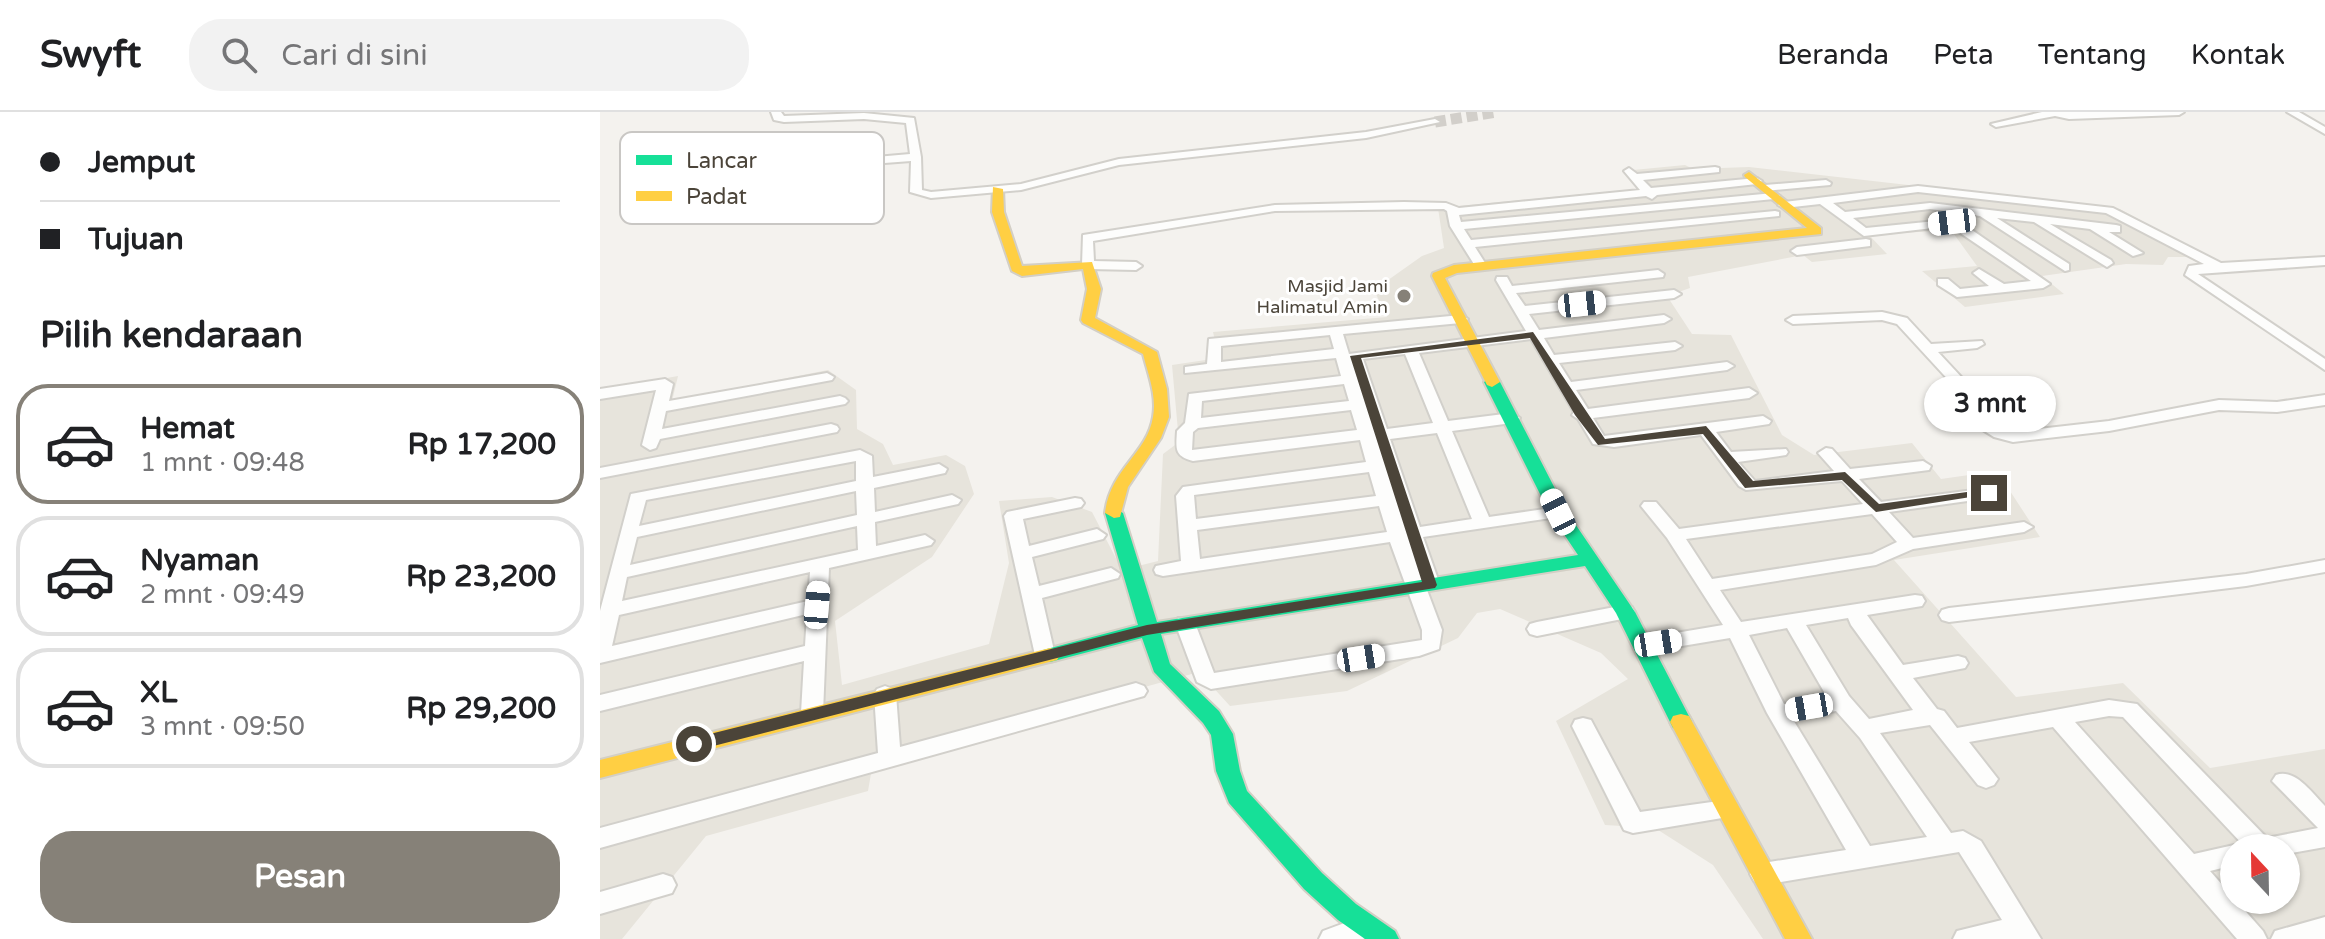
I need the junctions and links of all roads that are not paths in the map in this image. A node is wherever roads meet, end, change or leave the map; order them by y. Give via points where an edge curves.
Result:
1 (776, 112) edge
2 (2179, 112) edge
3 (2292, 112) edge
4 (2050, 113) edge
5 (1435, 122) tunnel mouth
6 (1996, 124) dead end
7 (2325, 131) edge
8 (916, 157) junction
9 (884, 160) edge
10 (1715, 170) dead end
11 (1826, 183) dead end
12 (997, 189) junction
13 (1927, 190) junction
14 (1648, 192) junction
15 (1767, 193) junction
16 (1822, 200) junction
17 (1930, 206) junction
18 (1663, 207) junction
19 (1456, 211) junction
20 (1980, 212) junction
21 (1842, 216) junction
22 (2033, 219) junction
23 (1952, 222) junction
24 (1678, 223) junction
25 (1456, 226) junction
26 (2090, 226) junction
27 (2116, 229) dead end
28 (1817, 231) junction
29 (1866, 243) dead end
30 (1467, 244) junction
31 (1699, 244) junction
32 (1835, 246) junction
33 (2181, 250) junction
34 (1797, 251) dead end
35 (2137, 253) dead end
36 (2325, 261) edge
37 (2107, 263) dead end
38 (1088, 265) junction
39 (1136, 266) dead end
40 (1481, 266) junction
41 (2217, 266) junction
42 (2065, 267) dead end
43 (2200, 268) junction
44 (1979, 273) dead end
45 (1658, 274) dead end
46 (1943, 282) dead end
47 (2001, 288) junction
48 (1674, 294) dead end
49 (1520, 311) junction
50 (1461, 319) junction
51 (1664, 319) dead end
52 (1793, 320) dead end
53 (1341, 330) junction
54 (1533, 335) junction
55 (1471, 342) junction
56 (1977, 344) dead end
57 (1675, 346) dead end
58 (1930, 348) junction
59 (1410, 349) junction
60 (1341, 353) junction
61 (1548, 360) junction
62 (1214, 366) junction
63 (1727, 366) dead end
64 (2325, 366) edge
65 (1190, 370) dead end
66 (827, 377) dead end
67 (1350, 379) junction
68 (1564, 387) junction
69 (1749, 393) dead end
70 (600, 394) edge
71 (2325, 400) edge
72 (840, 401) dead end
73 (1358, 405) junction
74 (660, 407) junction
75 (1580, 415) junction
76 (1512, 418) junction
77 (1763, 421) dead end
78 (1193, 424) junction
79 (1442, 427) junction
80 (831, 429) dead end
81 (1706, 430) junction
82 (1374, 434) junction
83 (1780, 452) dead end
84 (1826, 453) dead end
85 (1726, 458) junction
86 (1377, 466) junction
87 (1923, 466) dead end
88 (939, 469) dead end
89 (600, 473) edge
90 (1845, 476) junction
91 (866, 484) junction
92 (1989, 493) dead end
93 (952, 500) dead end
94 (1387, 500) junction
95 (1075, 503) dead end
96 (1650, 506) dead end
97 (1876, 508) junction
98 (1558, 512) junction
99 (866, 518) junction
100 (1483, 523) junction
101 (1186, 526) junction
102 (2024, 527) dead end
103 (630, 533) junction
104 (1097, 535) dead end
105 (1405, 535) junction
106 (1674, 535) junction
107 (925, 541) dead end
108 (1909, 544) junction
109 (867, 554) junction
110 (1022, 554) junction
111 (1590, 559) junction
112 (820, 565) junction
113 (1191, 566) junction
114 (2325, 566) edge
115 (1163, 570) dead end
116 (620, 573) junction
117 (1111, 574) dead end
118 (1422, 586) junction
119 (1708, 586) junction
120 (1031, 594) junction
121 (817, 605) junction
122 (1919, 605) dead end
123 (611, 610) junction
124 (1625, 612) junction
125 (1857, 615) junction
126 (1949, 615) dead end
127 (1793, 621) junction
128 (1185, 623) junction
129 (1537, 629) dead end
130 (1147, 630) junction
131 (1736, 630) junction
132 (1658, 643) dead end
133 (815, 651) junction
134 (600, 654) edge
135 (1045, 655) junction
136 (1958, 663) dead end
137 (1898, 673) junction
138 (1136, 691) dead end
139 (885, 694) junction
140 (1841, 702) junction
141 (600, 703) edge
142 (812, 713) junction
143 (1778, 713) junction
144 (1929, 715) junction
145 (2058, 718) junction
146 (1583, 726) dead end
147 (1869, 733) junction
148 (1953, 737) junction
149 (890, 760) junction
150 (600, 769) edge
151 (1986, 779) dead end
152 (2284, 781) dead end
153 (1726, 809) junction
154 (2325, 821) edge
155 (2250, 834) edge
156 (2325, 837) edge
157 (600, 838) edge
158 (1943, 841) junction
159 (2300, 842) edge
160 (1863, 856) junction
161 (2220, 858) edge
162 (2188, 866) junction
163 (1763, 874) junction
164 (663, 885) dead end
165 (600, 903) edge
166 (2325, 929) edge
167 (1376, 932) edge
168 (2024, 934) edge
169 (1332, 939) edge
170 (1799, 939) edge
171 (1966, 939) edge
172 (2254, 939) edge
173 (2284, 939) edge

1 - 8 street via 777,118 789,120 911,120
2 - 4 street
3 - 7 street
4 - 6 street
5 - 12 street via 1366,135 1119,162
8 - 9 street
8 - 12 street via 917,194
10 - 14 street via 1632,174
11 - 15 street
12 - 38 street via 1000,224 1018,270
13 - 16 street
13 - 17 street
13 - 33 street via 2109,210
14 - 15 street
14 - 18 street
14 - 19 street
15 - 16 street
15 - 18 street
15 - 24 street
15 - 28 street
16 - 21 street
17 - 20 street
17 - 21 street
17 - 23 street
18 - 24 street
18 - 25 street
19 - 25 street via 1451,213
19 - 38 street via 1446,206 1275,208 1087,238
20 - 22 street
20 - 42 street
21 - 23 street via 1864,232
22 - 26 street
22 - 37 street
23 - 47 street via 2043,284
24 - 30 street
24 - 31 street
25 - 30 street
26 - 27 street
26 - 35 street
28 - 31 street
28 - 32 street
29 - 32 street
30 - 40 street
31 - 40 street
32 - 34 street
33 - 41 street
33 - 43 street
36 - 41 street
38 - 39 street
38 - 130 street via 1094,289 1088,320 1142,346 1154,358 1159,426 1121,477 1113,502
40 - 50 street via 1438,274
41 - 43 street
43 - 64 street via 2191,275
44 - 47 street
45 - 49 street via 1505,285
46 - 47 street via 1957,293
48 - 49 street
49 - 54 street
50 - 53 street
50 - 55 street
51 - 54 street
52 - 58 street via 1892,317
53 - 60 street
53 - 62 street via 1214,342
54 - 55 street
54 - 61 street
55 - 59 street
55 - 76 street
56 - 58 street
57 - 61 street
58 - 71 street via 1984,424 2013,437 2219,405 2277,407
59 - 79 street
59 - 82 street via 1355,356
60 - 62 street
60 - 67 street
61 - 68 street
62 - 65 street
63 - 68 street
66 - 74 street
67 - 73 street
67 - 78 street via 1196,396
68 - 75 street
69 - 75 street
70 - 74 street via 663,383
72 - 74 street via 651,440
73 - 78 street
73 - 82 street
75 - 81 street via 1606,443
76 - 79 street
76 - 98 street
77 - 81 street
78 - 82 street via 1185,431 1188,456
79 - 82 street
79 - 100 street
80 - 89 street
81 - 85 street
82 - 86 street
82 - 105 street
83 - 85 street
84 - 90 street
85 - 90 street via 1745,482 1755,486
86 - 94 street
86 - 101 street via 1197,488 1185,496
87 - 90 street
88 - 91 street
90 - 97 street
91 - 99 street
91 - 103 street
91 - 103 street via 864,456 858,454 649,494 637,498
92 - 97 street
93 - 99 street
94 - 101 street
94 - 105 street
95 - 110 street via 1013,516
96 - 106 street
97 - 106 street
97 - 108 street
98 - 100 street
98 - 111 street
99 - 109 street
99 - 116 street
100 - 105 street
101 - 113 street
102 - 108 street
103 - 116 street
104 - 110 street
105 - 113 street
105 - 118 street
106 - 119 street
107 - 109 street
108 - 119 street via 1876,559
109 - 112 street
110 - 120 street
111 - 118 street
111 - 124 street
112 - 121 street
112 - 123 street
113 - 115 street
114 - 126 street
116 - 123 street
117 - 120 street
118 - 128 street
118 - 128 street via 1432,630 1430,646 1216,682 1204,677
119 - 131 street
120 - 135 street
121 - 133 street
121 - 134 street
122 - 125 street
123 - 134 street
124 - 129 street
124 - 153 street
125 - 127 street
125 - 137 street
127 - 131 street
127 - 140 street
128 - 130 street
130 - 135 street
130 - 167 street via 1161,667 1222,734 1237,796 1313,881
131 - 132 street
131 - 143 street
133 - 141 street
133 - 142 street
135 - 139 street
136 - 137 street
137 - 144 street
138 - 149 street
139 - 142 street
139 - 149 street
140 - 143 street
140 - 147 street
142 - 150 street
143 - 160 street
144 - 147 street via 1873,725
144 - 148 street
145 - 148 street
145 - 155 street via 2109,708 2129,710
145 - 162 street
146 - 153 street via 1633,823
147 - 158 street
148 - 151 street
149 - 157 street
152 - 154 street
153 - 163 street
156 - 159 street
158 - 160 street
158 - 168 street via 1963,841 1972,848
160 - 163 street
161 - 162 street
162 - 172 street
163 - 170 street
164 - 165 street
166 - 173 street
167 - 169 street
168 - 171 street

